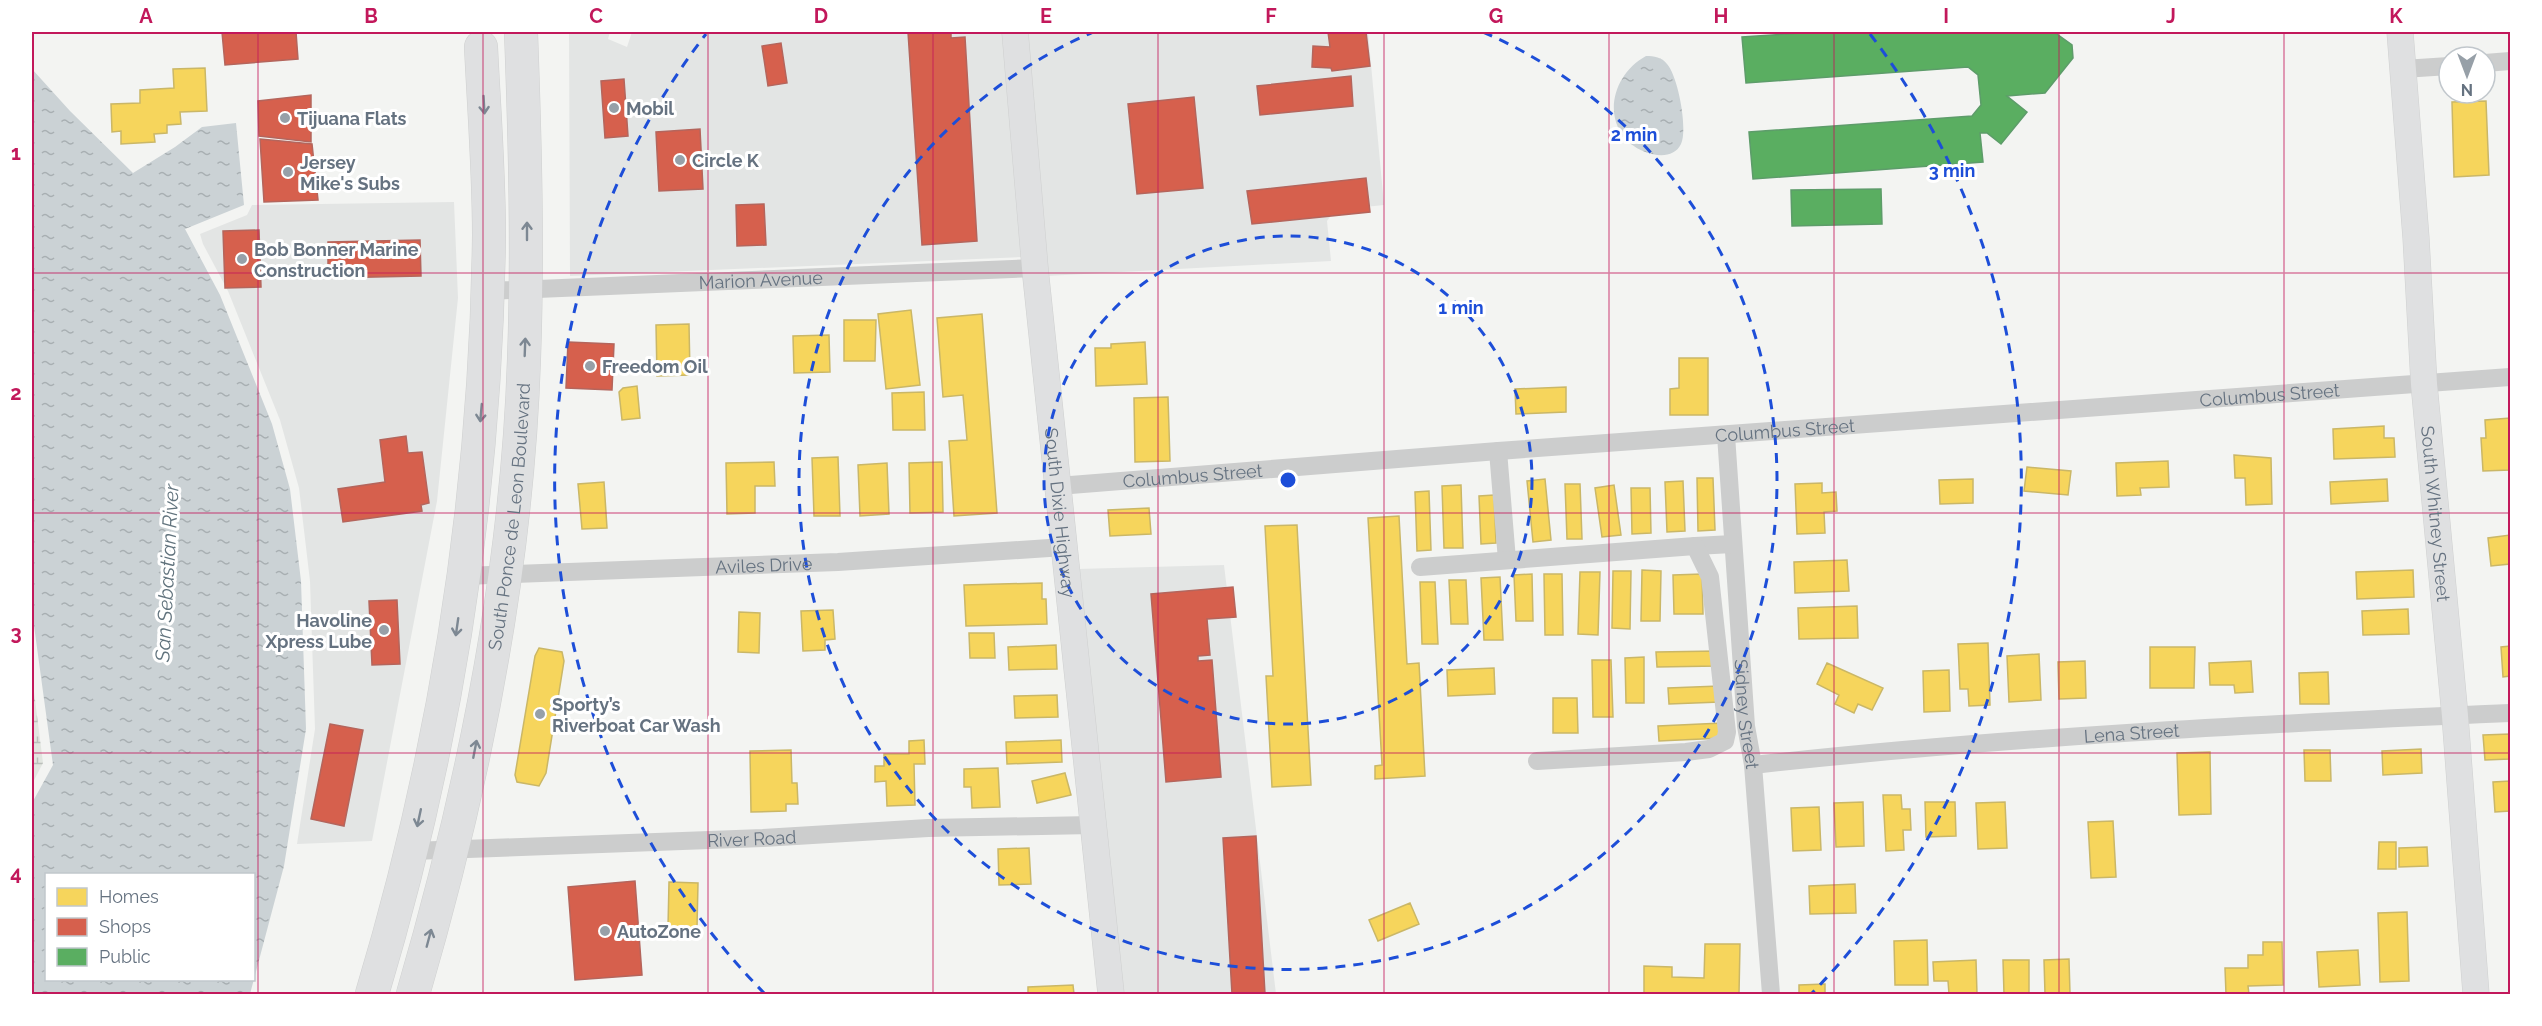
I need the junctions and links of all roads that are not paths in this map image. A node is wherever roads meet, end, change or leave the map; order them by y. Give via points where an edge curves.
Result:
1 (1015, 32) edge
2 (2400, 32) edge
3 (510, 36) edge
4 (2437, 67) edge
5 (2403, 69) junction
6 (1035, 268) junction
7 (527, 290) junction
8 (488, 291) junction
9 (2511, 377) edge
10 (2424, 384) junction
11 (1726, 435) junction
12 (1498, 451) junction
13 (1058, 486) junction
14 (1733, 544) junction
15 (1695, 546) junction
16 (1064, 547) junction
17 (1507, 560) junction
18 (1420, 567) dead end
19 (464, 576) junction
20 (504, 576) junction
21 (2511, 713) edge
22 (2455, 716) junction
23 (1537, 760) dead end
24 (1753, 765) junction
25 (1093, 825) junction
26 (453, 849) junction
27 (412, 851) junction
28 (372, 994) edge
29 (413, 994) edge
30 (1111, 994) edge
31 (1771, 994) edge
32 (2476, 994) edge

1 - 6 main road, South Dixie Highway
2 - 5 main road, South Whitney Street
7 -> 3 highway, South Ponce de Leon Boulevard via 526,169
3 -> 8 highway, South Ponce de Leon Boulevard via 489,232
4 - 5 street
5 - 10 main road, South Whitney Street
6 - 7 street, Marion Avenue
6 - 13 main road, South Dixie Highway
7 - 8 street, Marion Avenue
20 -> 7 highway, South Ponce de Leon Boulevard via 519,433
8 -> 19 highway, South Ponce de Leon Boulevard via 482,400
9 - 10 street, Columbus Street
10 - 11 street, Columbus Street
10 - 22 main road, South Whitney Street
11 - 12 street, Columbus Street
11 - 14 street, Sidney Street
12 - 13 street, Columbus Street
12 - 17 street
13 - 16 main road, South Dixie Highway
14 - 15 street
14 - 24 street, Sidney Street via 1746,726
15 - 17 street
15 - 23 street via 1710,577 1725,741 1709,749 1686,752
16 - 20 street, Aviles Drive via 838,562
16 - 25 main road, South Dixie Highway
17 - 18 street
19 - 20 street, Aviles Drive
19 -> 27 highway, South Ponce de Leon Boulevard via 454,646
26 -> 20 highway, South Ponce de Leon Boulevard via 481,716
21 - 22 street, Lena Street
22 - 24 street, Lena Street via 2176,728
22 - 32 main road, South Whitney Street
24 - 31 street, Sidney Street
25 - 26 street, River Road via 973,826
25 - 30 main road, South Dixie Highway
26 - 27 street, River Road
29 -> 26 highway, South Ponce de Leon Boulevard
27 - 28 highway, South Ponce de Leon Boulevard

